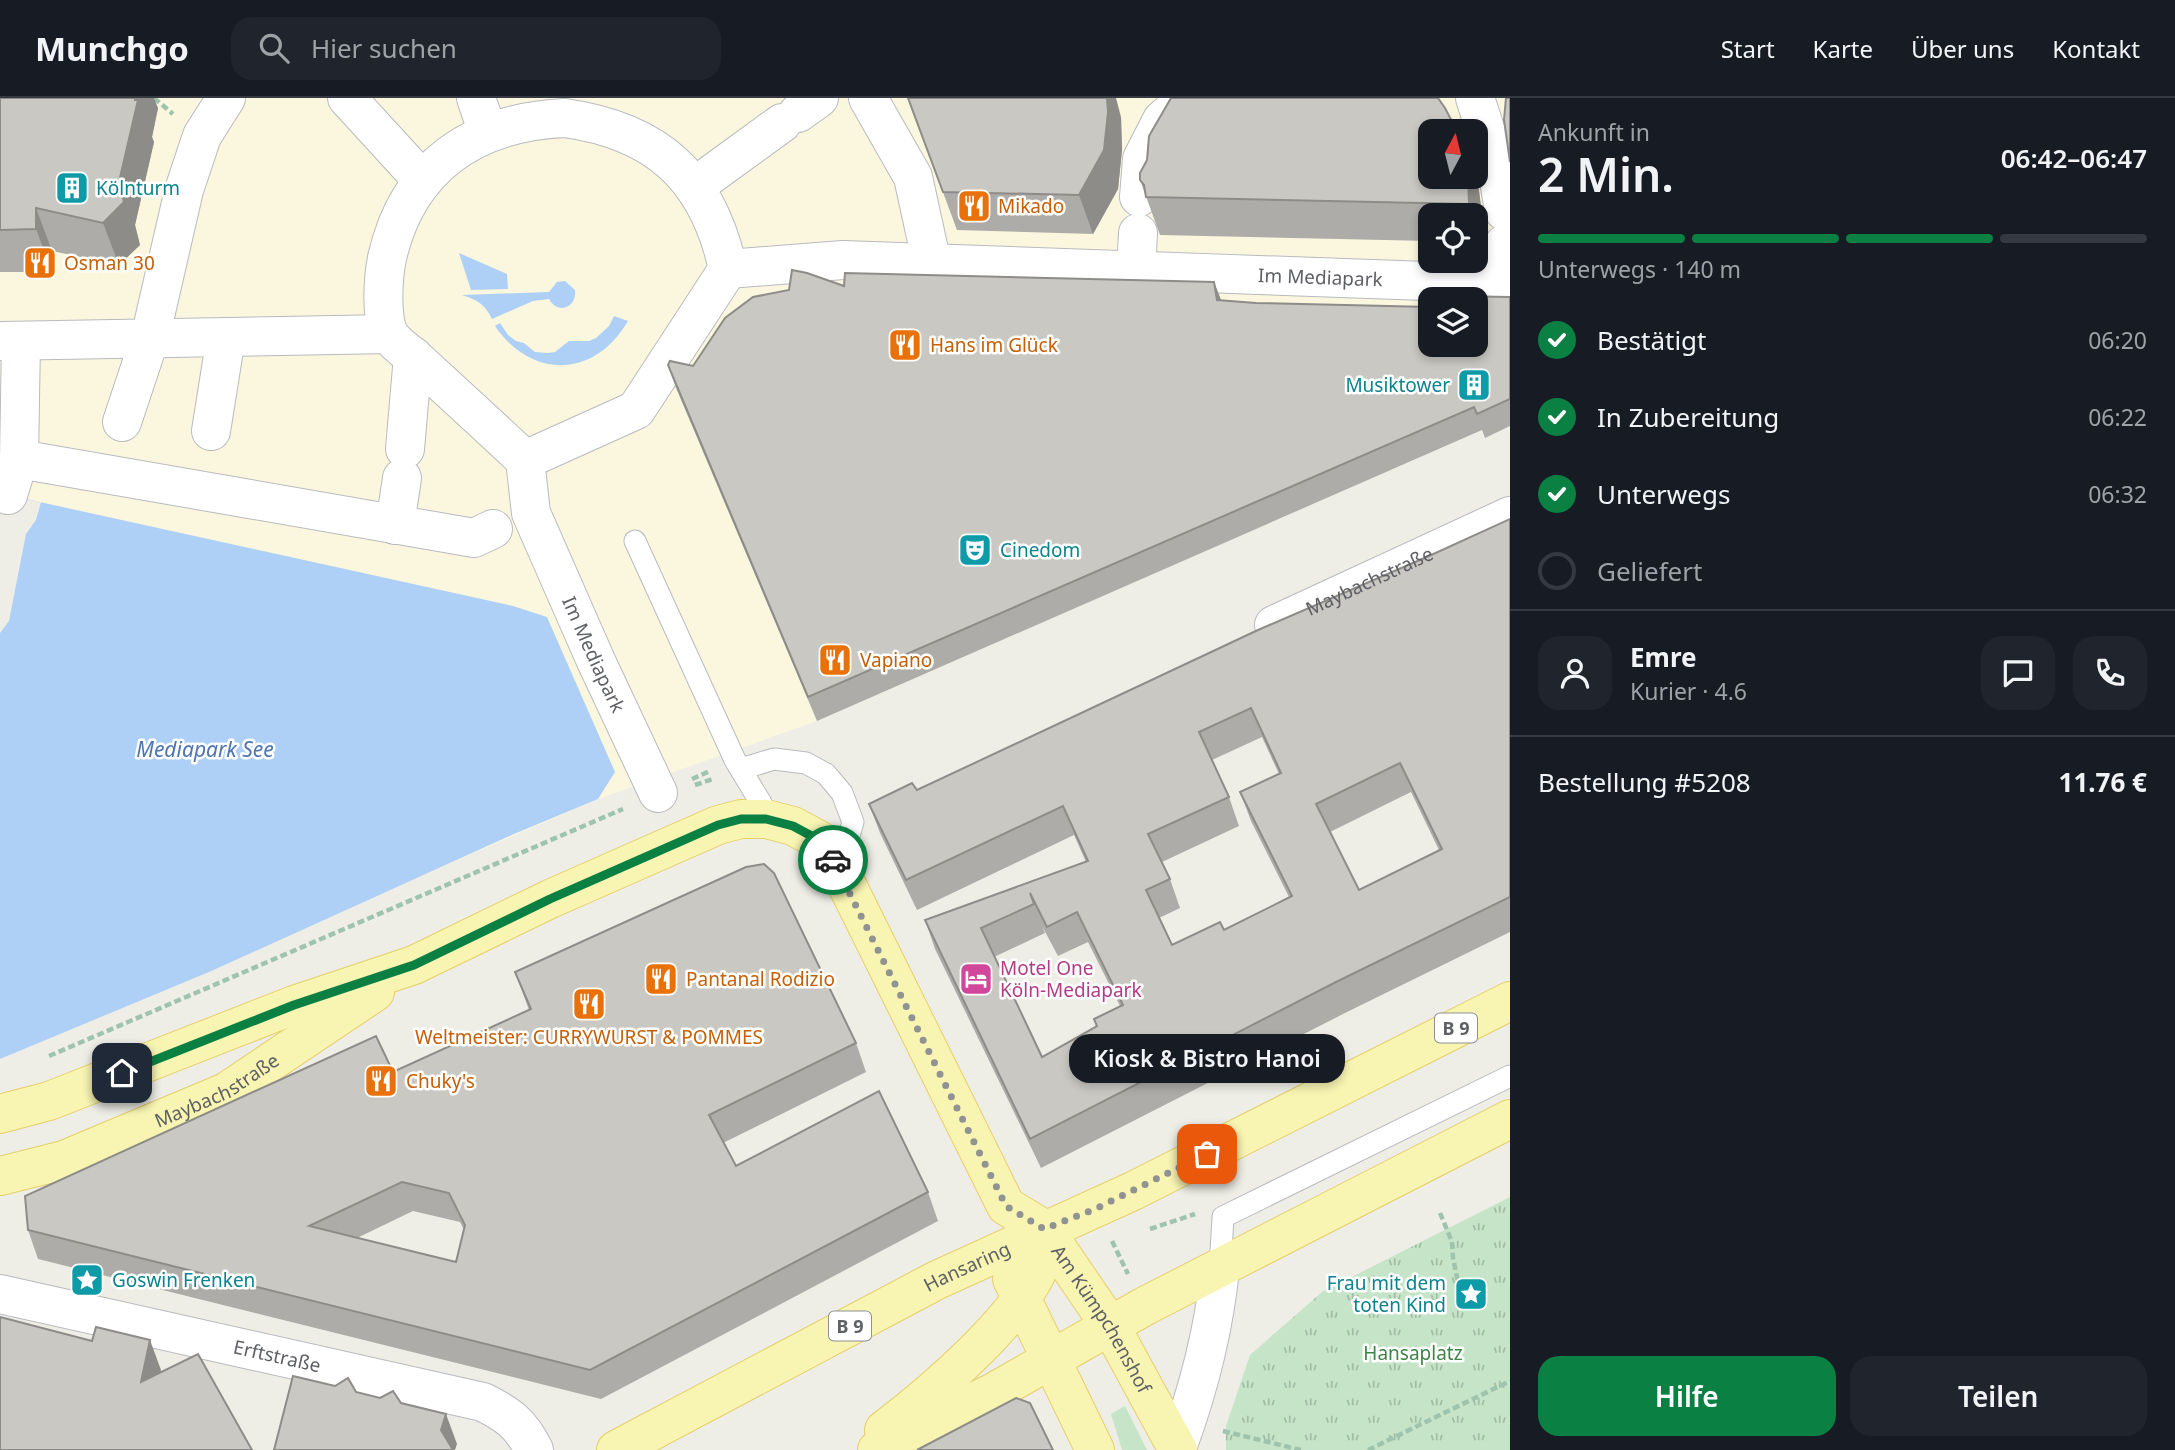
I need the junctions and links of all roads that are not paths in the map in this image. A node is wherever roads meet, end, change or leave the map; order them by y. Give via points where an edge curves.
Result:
1 (226, 98) edge
2 (347, 98) edge
3 (868, 98) edge
4 (1187, 98) edge
5 (1475, 98) edge
6 (598, 110) edge
7 (800, 112) edge
8 (482, 115) edge
9 (423, 180) junction
10 (694, 187) junction
11 (932, 264) junction
12 (728, 268) junction
13 (1136, 270) junction
14 (1508, 284) edge
15 (226, 337) junction
16 (150, 338) junction
17 (10, 341) edge
18 (401, 345) junction
19 (121, 450) junction
20 (204, 459) junction
21 (525, 460) junction
22 (1510, 516) edge
23 (510, 522) junction
24 (395, 524) junction
25 (635, 541) dead end
26 (1249, 636) edge
27 (741, 769) junction
28 (659, 793) road end
29 (766, 819) junction
30 (839, 869) junction
31 (414, 965) junction
32 (1510, 1001) edge
33 (1510, 1076) edge
34 (0, 1114) edge
35 (1510, 1119) edge
36 (0, 1176) edge
37 (1006, 1206) junction
38 (1058, 1231) junction
39 (999, 1251) junction
40 (1220, 1269) junction
41 (0, 1294) edge
42 (1022, 1299) junction
43 (1111, 1327) junction
44 (1052, 1360) junction
45 (1177, 1449) edge
46 (534, 1450) edge
47 (616, 1450) edge
48 (858, 1450) edge
49 (877, 1450) edge
50 (1095, 1450) edge

1 - 16 street via 202,136 184,190
2 - 9 street
3 - 11 street via 913,177
4 - 13 street via 1162,120 1142,159
5 - 14 street, Im Mediapark via 1496,162
6 - 8 street via 503,126
6 - 10 street via 673,164
7 - 10 street
8 - 9 street via 473,139
9 - 18 street via 392,237 385,269 383,302
10 - 12 street via 710,211
11 - 12 street, Im Mediapark via 843,261
11 - 13 street, Im Mediapark
12 - 21 street via 636,410
13 - 14 street, Im Mediapark
15 - 16 street
15 - 18 street
15 - 20 street
16 - 17 street
16 - 19 street
17 - 19 street via 14,477
18 - 21 street
18 - 24 street via 403,464
19 - 20 street
20 - 24 street
21 - 23 street, Im Mediapark
22 - 26 street, Maybachstraße
23 - 24 street via 474,538
23 - 28 street, Im Mediapark via 596,661
25 - 27 lane
27 - 29 lane
27 - 30 lane via 774,759 806,763 826,774 842,793 853,822
29 - 30 main road via 819,840
29 - 31 main road, Maybachstraße via 741,819 689,836
30 - 37 main road
31 - 34 main road, Maybachstraße via 294,1005 49,1101
31 - 36 main road, Maybachstraße via 226,1092 64,1160
32 - 38 main road, Hansaring / B 9
33 - 40 lane via 1223,1217
35 - 40 main road
37 - 38 main road, Am Kümpchenshof
37 - 39 main road
38 - 39 main road, Hansaring / B 9
38 - 42 main road
38 - 43 main road, Am Kümpchenshof
38 - 44 main road via 1045,1273
39 - 42 main road
39 - 47 main road, Hansaring / B 9
40 - 43 main road
40 - 45 street via 1206,1347
41 - 46 street, Erftstraße via 484,1402 509,1416
42 - 44 main road
42 - 48 main road via 954,1371
43 - 44 main road
43 - 45 main road, Am Kümpchenshof
44 - 49 main road
44 - 50 main road

